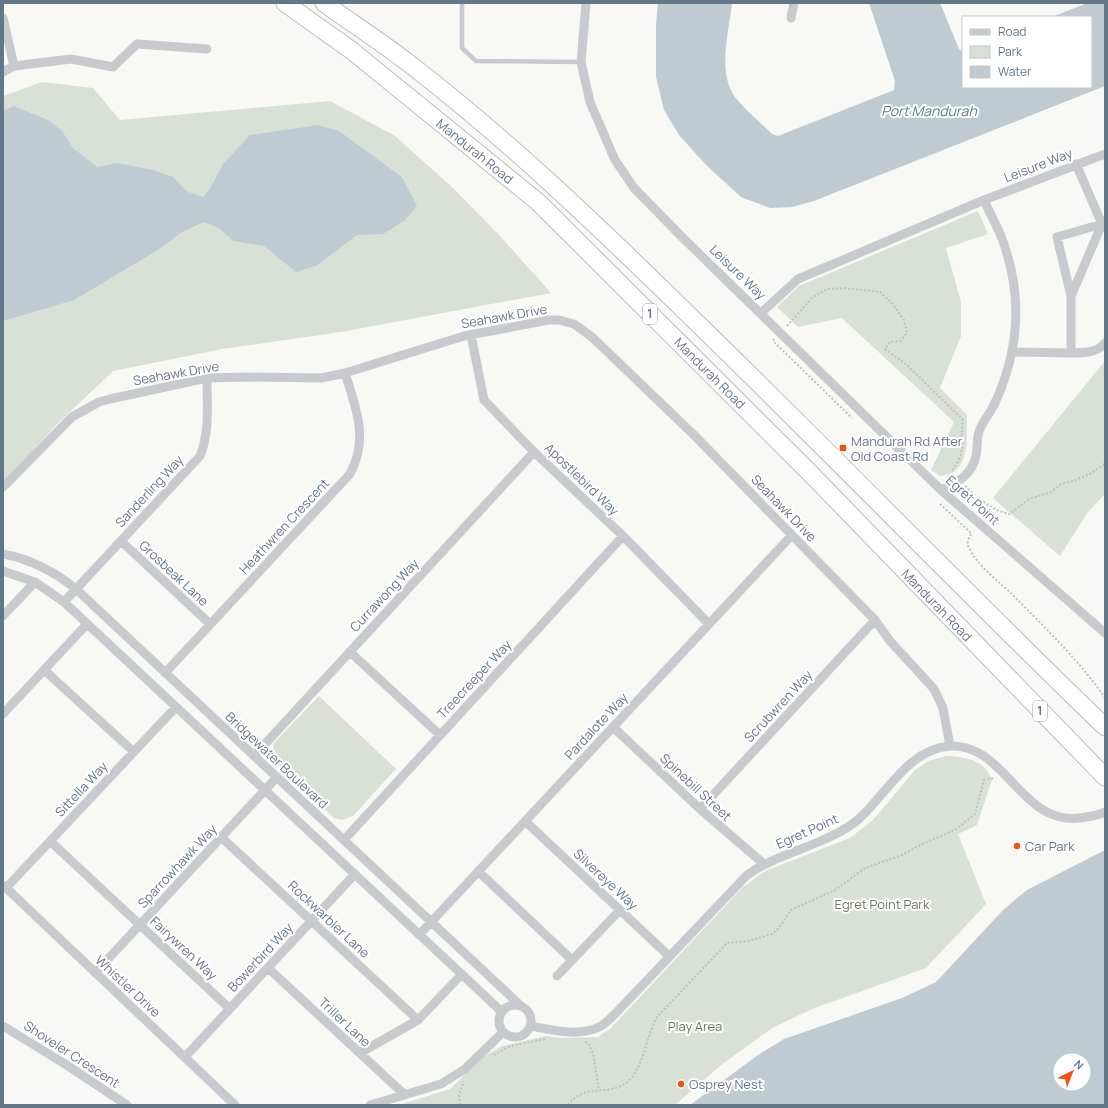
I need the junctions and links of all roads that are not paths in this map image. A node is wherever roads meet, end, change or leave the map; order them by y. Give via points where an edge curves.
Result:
1 (285, 3) edge
2 (324, 3) edge
3 (462, 3) edge
4 (586, 3) edge
5 (794, 3) edge
6 (3, 18) edge
7 (792, 18) dead end
8 (207, 49) dead end
9 (580, 62) junction
10 (14, 66) junction
11 (3, 72) edge
12 (1105, 154) edge
13 (1076, 164) junction
14 (984, 200) junction
15 (1102, 224) junction
16 (1071, 296) junction
17 (761, 313) junction
18 (471, 335) junction
19 (1105, 343) edge
20 (1013, 352) junction
21 (1071, 353) junction
22 (345, 373) junction
23 (206, 378) junction
24 (534, 452) junction
25 (3, 487) edge
26 (941, 490) junction
27 (792, 535) junction
28 (622, 536) junction
29 (121, 541) junction
30 (3, 554) edge
31 (3, 571) edge
32 (35, 582) junction
33 (76, 589) junction
34 (64, 602) junction
35 (3, 616) edge
36 (875, 620) junction
37 (87, 624) junction
38 (210, 624) junction
39 (709, 624) junction
40 (1105, 633) edge
41 (350, 652) junction
42 (44, 670) junction
43 (165, 673) junction
44 (176, 707) junction
45 (3, 714) edge
46 (613, 727) junction
47 (1105, 727) edge
48 (440, 735) junction
49 (950, 746) junction
50 (134, 752) junction
51 (254, 756) junction
52 (1099, 771) edge
53 (277, 777) junction
54 (265, 790) junction
55 (700, 809) junction
56 (1105, 812) edge
57 (525, 821) junction
58 (222, 837) junction
59 (344, 840) junction
60 (50, 841) junction
61 (764, 864) junction
62 (478, 871) junction
63 (355, 874) junction
64 (4, 887) edge
65 (620, 910) junction
66 (312, 921) junction
67 (431, 921) junction
68 (140, 925) junction
69 (419, 935) junction
70 (669, 956) junction
71 (572, 960) junction
72 (268, 968) junction
73 (96, 973) junction
74 (462, 974) junction
75 (557, 976) dead end
76 (521, 1006) junction
77 (229, 1008) junction
78 (502, 1012) junction
79 (418, 1020) junction
80 (3, 1026) edge
81 (531, 1026) junction
82 (503, 1032) junction
83 (360, 1053) junction
84 (184, 1057) junction
85 (405, 1095) junction
86 (127, 1105) edge
87 (235, 1105) edge
88 (370, 1105) edge

1 - 52 highway, Mandurah Road / 1 via 350,50 538,202 810,473
2 - 47 highway, Mandurah Road / 1 via 410,64 521,156 628,255
3 - 9 lane via 462,48 476,61
4 - 9 street, Leisure Way
5 - 7 street
6 - 10 street
8 - 10 street via 137,44 113,68 71,59
9 - 17 street, Leisure Way via 590,102 624,176 676,231
10 - 11 street
12 - 13 street, Leisure Way
13 - 14 street, Leisure Way
13 - 15 street
14 - 17 street, Leisure Way via 798,279
14 - 20 street via 1001,236 1012,272 1017,316
15 - 16 street
15 - 16 street via 1057,237
16 - 21 street
17 - 26 street, Egret Point
18 - 22 street, Seahawk Drive via 443,341
18 - 24 street, Apostlebird Way via 484,400
18 - 27 street, Seahawk Drive via 549,320 574,324 592,337 694,434
19 - 21 street via 1100,349
20 - 21 street
20 - 26 street via 994,404 979,430 976,457 970,472 960,482
22 - 23 street, Seahawk Drive via 309,379
22 - 38 street, Heathwren Crescent via 361,437 356,463 350,474
23 - 25 street, Seahawk Drive via 110,399 82,410 61,426
23 - 29 street, Sanderling Way via 207,425 200,456
24 - 28 street, Apostlebird Way
24 - 41 street, Currawong Way
26 - 40 street, Egret Point
27 - 36 street, Seahawk Drive
27 - 39 street, Pardalote Way
28 - 39 street, Apostlebird Way
28 - 48 street, Treecreeper Way
29 - 33 street, Sanderling Way
29 - 38 street, Grosbeak Lane
30 - 33 street, Bridgewater Boulevard via 34,564 59,576
31 - 32 street
32 - 34 street
32 - 35 street
33 - 34 street, Sanderling Way
33 - 43 street, Bridgewater Boulevard
34 - 37 street
36 - 49 street, Seahawk Drive via 940,700
36 - 55 street, Scrubwren Way
37 - 42 street
37 - 44 street
38 - 43 street, Heathwren Crescent
39 - 46 street, Pardalote Way
41 - 48 street
41 - 51 street, Currawong Way
42 - 45 street
42 - 50 street
43 - 51 street, Bridgewater Boulevard
44 - 50 street, Sittella Way
44 - 54 street
46 - 55 street, Spinebill Street
46 - 57 street, Pardalote Way
48 - 59 street, Treecreeper Way
49 - 56 street, Egret Point via 967,748 980,754 1044,811 1066,820 1086,818
49 - 61 street, Egret Point via 922,755 907,766 848,827
50 - 60 street, Sittella Way
51 - 53 street, Bridgewater Boulevard
53 - 54 street, Sparrowhawk Way
53 - 59 street, Bridgewater Boulevard
54 - 58 street, Sparrowhawk Way
54 - 63 street
55 - 61 street, Spinebill Street
57 - 62 street, Pardalote Way
57 - 65 street, Silvereye Way
58 - 66 street, Rockwarbler Lane
58 - 68 street, Sparrowhawk Way
59 - 67 street, Bridgewater Boulevard
60 - 64 street, Sittella Way
60 - 68 street, Fairywren Way
61 - 70 street, Egret Point via 735,886
62 - 67 street, Pardalote Way
62 - 71 street
63 - 66 street, Bowerbird Way
63 - 69 street
64 - 73 street, Whistler Drive
65 - 70 street, Silvereye Way
65 - 71 street
66 - 72 street, Bowerbird Way
66 - 79 street, Rockwarbler Lane
67 - 69 street, Pardalote Way
67 - 76 street, Bridgewater Boulevard
68 - 73 street, Sparrowhawk Way
68 - 77 street, Fairywren Way
69 - 74 street
70 - 81 street, Egret Point via 600,1027 576,1032 545,1030
71 - 75 street
72 - 77 street, Bowerbird Way
72 - 83 street, Triller Lane
73 - 84 street, Whistler Drive
74 - 78 street
74 - 79 street
76 - 78 street via 507,1007
76 - 81 street via 530,1014
77 - 84 street, Bowerbird Way
78 - 82 street via 499,1026
79 - 83 street
80 - 86 street, Shoveler Crescent
81 - 82 street via 529,1032 519,1038 507,1036
82 - 85 street via 465,1069 441,1084
83 - 85 street, Triller Lane
84 - 87 street, Whistler Drive
85 - 88 street

